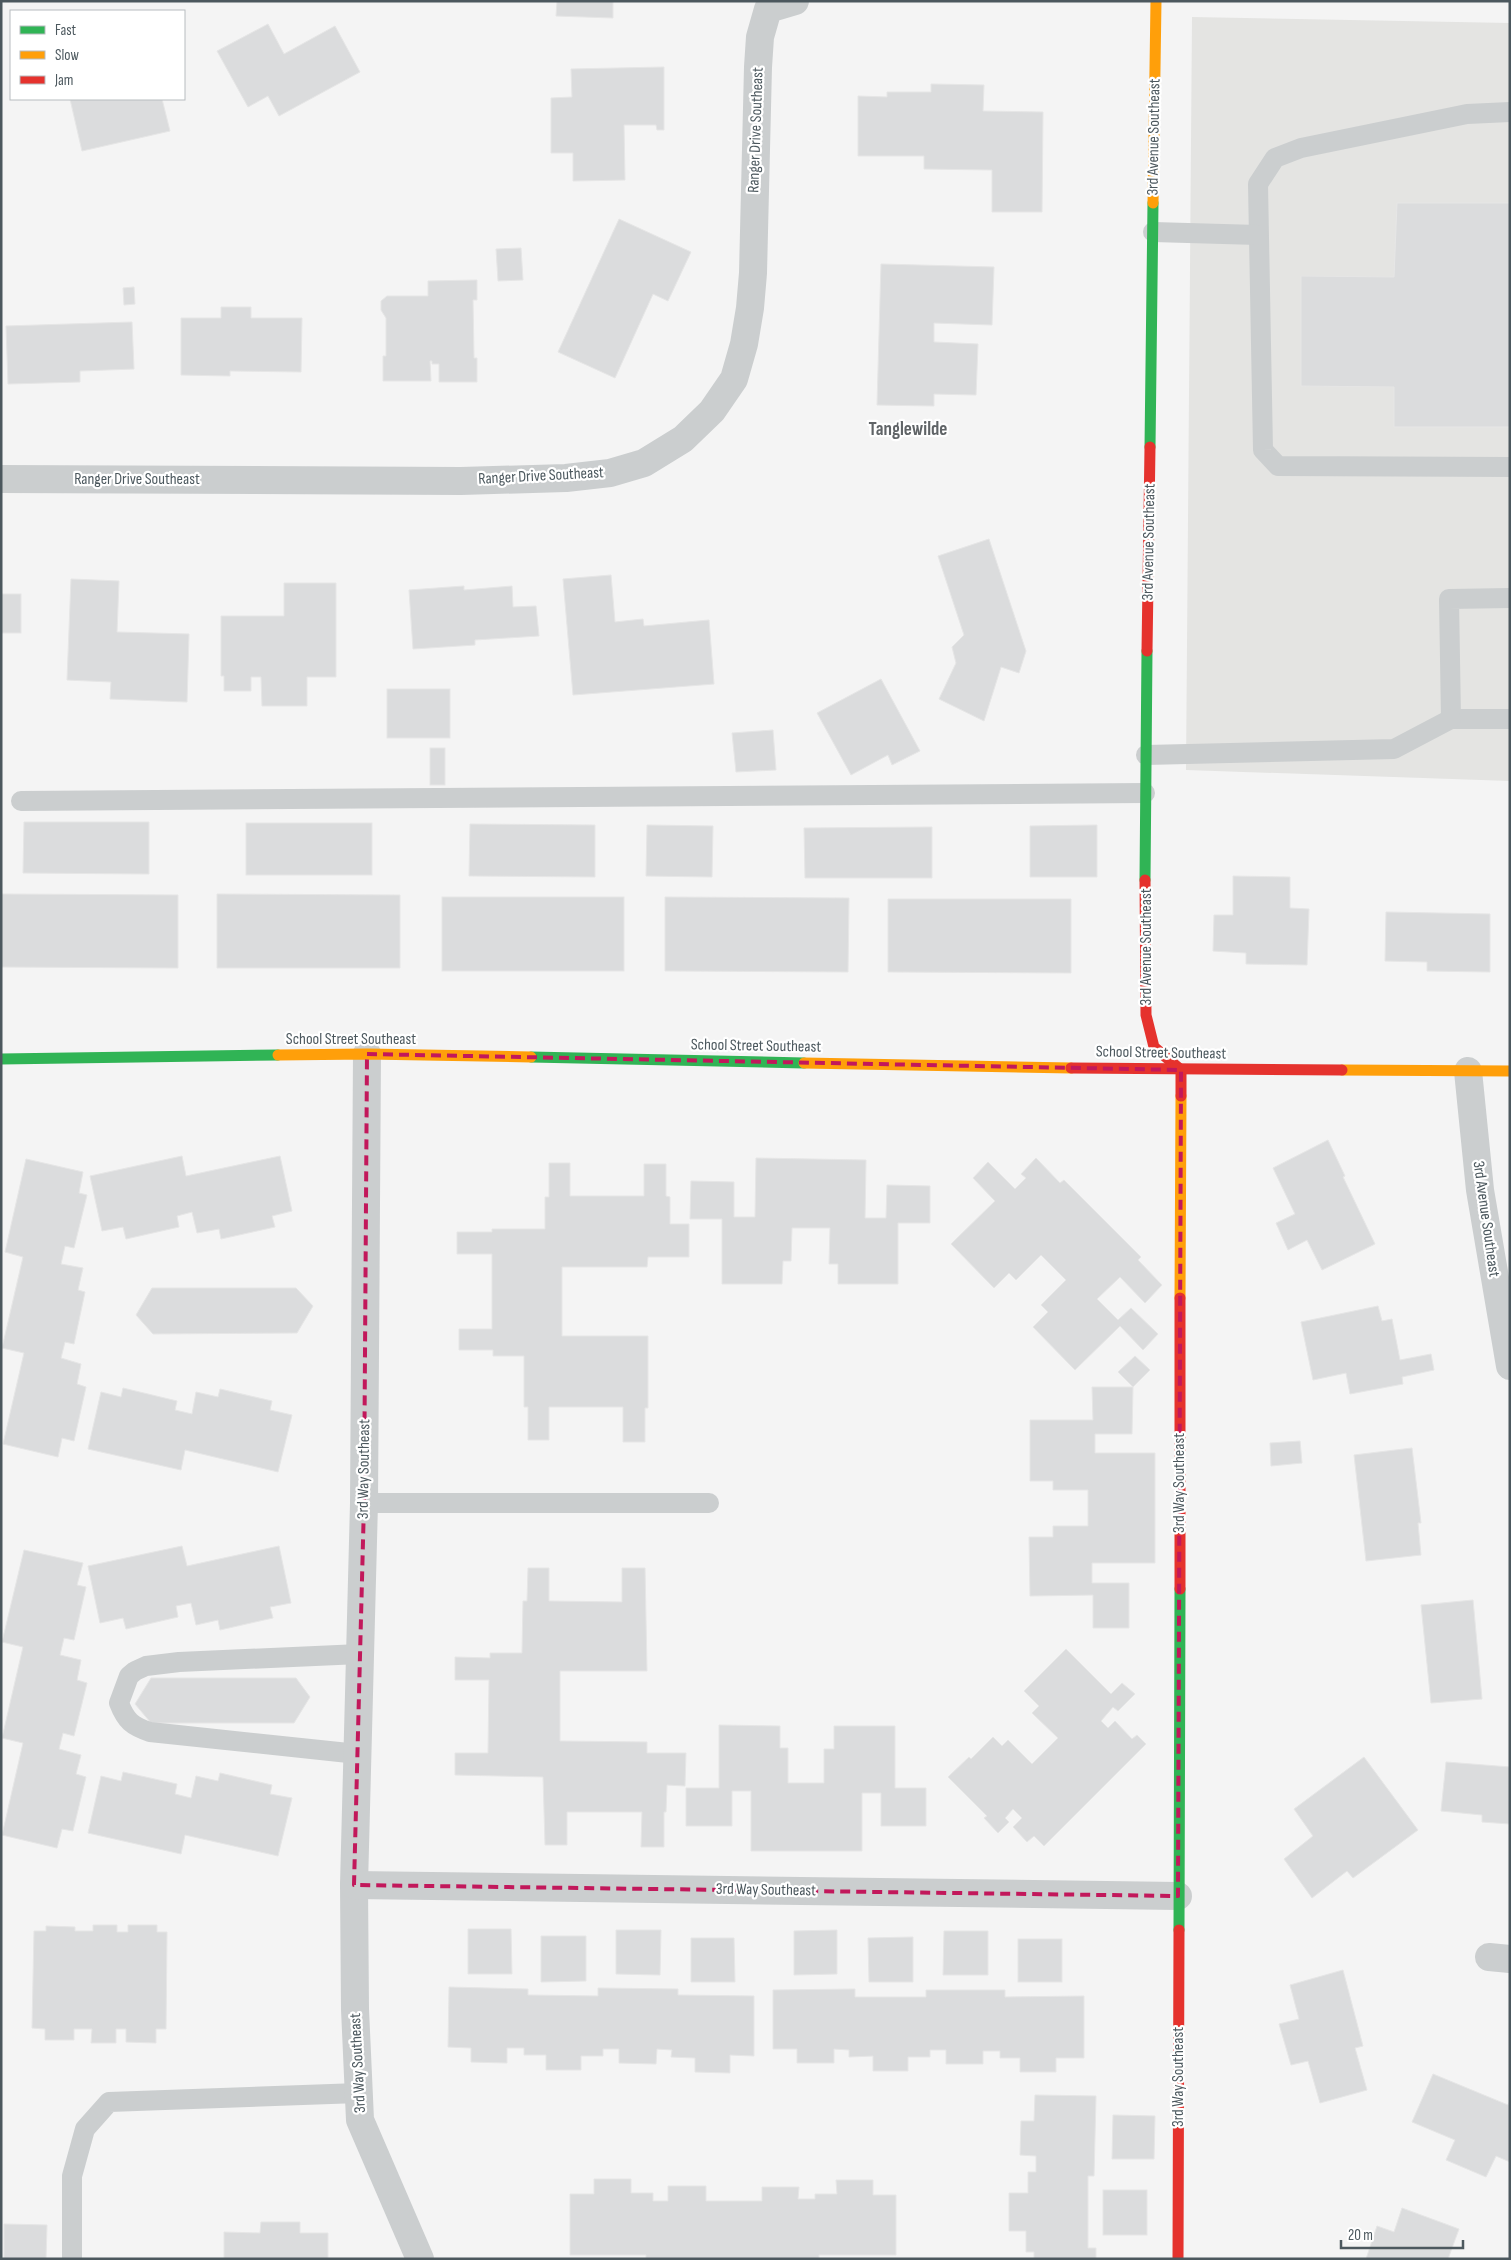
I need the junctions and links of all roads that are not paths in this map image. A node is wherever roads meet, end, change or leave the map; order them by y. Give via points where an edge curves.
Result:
1 (795, 1) edge
2 (1156, 1) edge
3 (768, 5) edge
4 (1510, 112) edge
5 (1153, 232) junction
6 (1258, 235) junction
7 (1510, 467) edge
8 (1, 479) edge
9 (1510, 598) edge
10 (1510, 719) edge
11 (1451, 720) junction
12 (1146, 755) junction
13 (1145, 793) junction
14 (21, 801) dead end
15 (367, 1054) junction
16 (1, 1059) edge
17 (1181, 1070) junction
18 (1468, 1070) junction
19 (1510, 1071) edge
20 (1510, 1366) edge
21 (709, 1502) dead end
22 (364, 1503) junction
23 (360, 1654) junction
24 (358, 1754) junction
25 (354, 1885) junction
26 (1178, 1896) junction
27 (359, 2093) junction
28 (72, 2259) edge
29 (420, 2259) edge
30 (1178, 2259) edge

1 - 3 street, Ranger Drive Southeast
2 - 5 street, 3rd Avenue Southeast
3 - 8 street, Ranger Drive Southeast via 760,37 753,273 744,344 734,379 712,411 683,439 644,463 566,478 461,481
4 - 6 lane via 1467,114 1300,148 1275,158 1258,184
5 - 6 lane
5 - 12 street, 3rd Avenue Southeast
6 - 7 lane via 1263,450 1278,466
9 - 11 lane via 1449,599
10 - 11 lane
11 - 12 lane via 1394,749
12 - 13 street, 3rd Avenue Southeast
13 - 14 lane
13 - 17 street, 3rd Avenue Southeast via 1146,1015 1154,1047
15 - 16 street, School Street Southeast
15 - 17 street, School Street Southeast
15 - 22 street, 3rd Way Southeast
17 - 18 street, School Street Southeast
17 - 26 street, 3rd Way Southeast
18 - 19 street, School Street Southeast
18 - 20 street, 3rd Avenue Southeast via 1480,1190
21 - 22 lane
22 - 23 street, 3rd Way Southeast
23 - 24 street, 3rd Way Southeast
23 - 24 lane via 146,1666 129,1676 119,1703 124,1717 132,1726 150,1732
24 - 25 street, 3rd Way Southeast
25 - 26 street, 3rd Way Southeast
25 - 27 street, 3rd Way Southeast
26 - 30 street, 3rd Way Southeast
27 - 28 lane via 109,2102 85,2129 72,2176
27 - 29 street, 3rd Way Southeast via 360,2120

